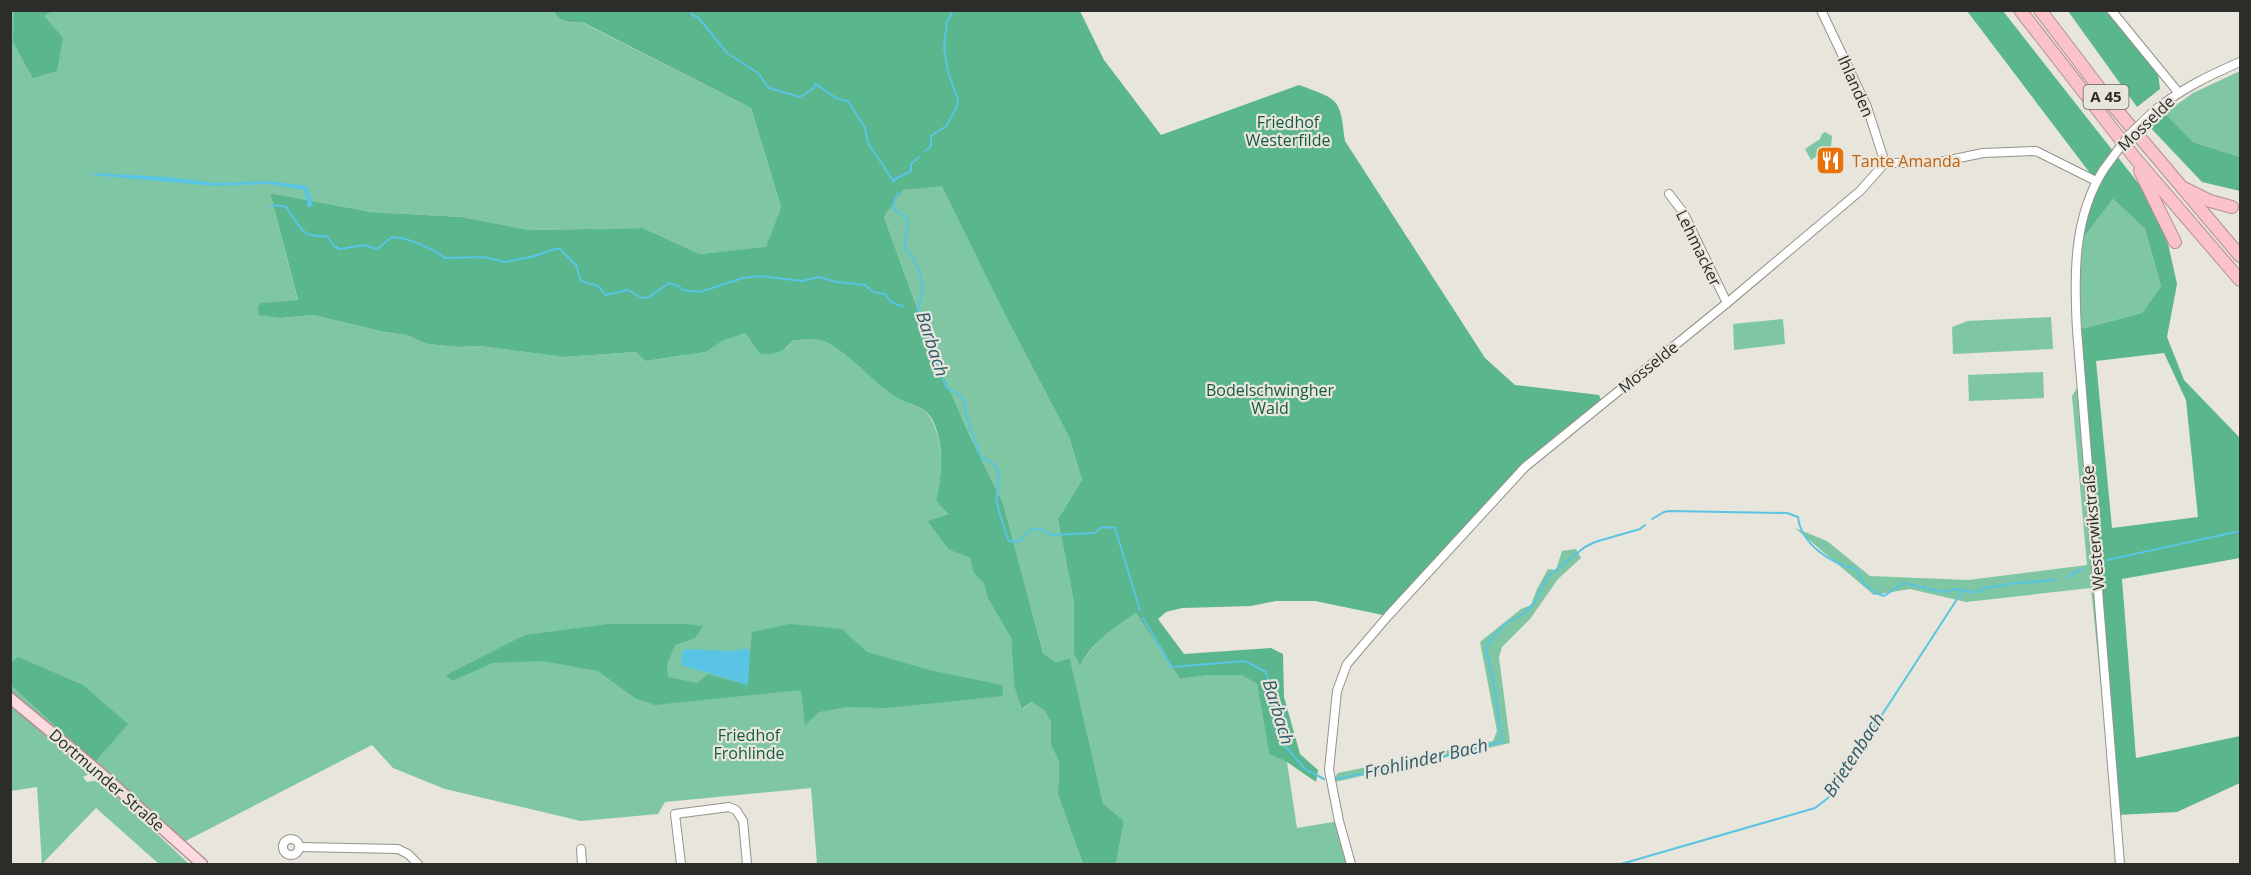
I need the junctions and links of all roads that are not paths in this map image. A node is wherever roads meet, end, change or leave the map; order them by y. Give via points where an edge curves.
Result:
1 (1821, 10) edge
2 (2020, 10) edge
3 (2040, 10) edge
4 (2111, 10) edge
5 (2241, 62) edge
6 (2178, 92) junction
7 (2135, 158) junction
8 (1885, 163) junction
9 (2096, 181) junction
10 (2176, 182) junction
11 (2090, 193) joint
12 (1669, 194) dead end
13 (2232, 207) dead end
14 (2175, 242) dead end
15 (2241, 256) edge
16 (2241, 280) edge
17 (1727, 303) junction
18 (10, 698) edge
19 (299, 847) dead end
20 (580, 849) dead end
21 (202, 864) edge
22 (418, 864) edge
23 (582, 864) edge
24 (681, 864) edge
25 (747, 864) edge
26 (1351, 864) edge
27 (2120, 864) edge

1 - 8 street, Ihlanden via 1867,107
2 - 7 highway, A 45
3 - 10 highway, A 45
4 - 6 street
5 - 6 street, Mosselde
6 - 9 street, Mosselde, bridge via 2129,135
7 - 14 highway
7 - 16 highway, A 45
8 - 9 street via 1935,163 1983,153 2028,151 2043,154
8 - 17 street, Mosselde via 1860,191
9 - 11 street, Mosselde
10 - 13 highway via 2193,193
10 - 15 highway, A 45
11 - 27 street, Westerwikstraße via 2078,245 2076,310
12 - 17 street, Lehmacker via 1683,212
17 - 26 street, Mosselde via 1525,467 1347,664 1337,691 1329,770
18 - 21 main road, Dortmunder Straße
19 - 22 street via 398,849
20 - 23 street
24 - 25 street via 675,814 729,807 743,821

